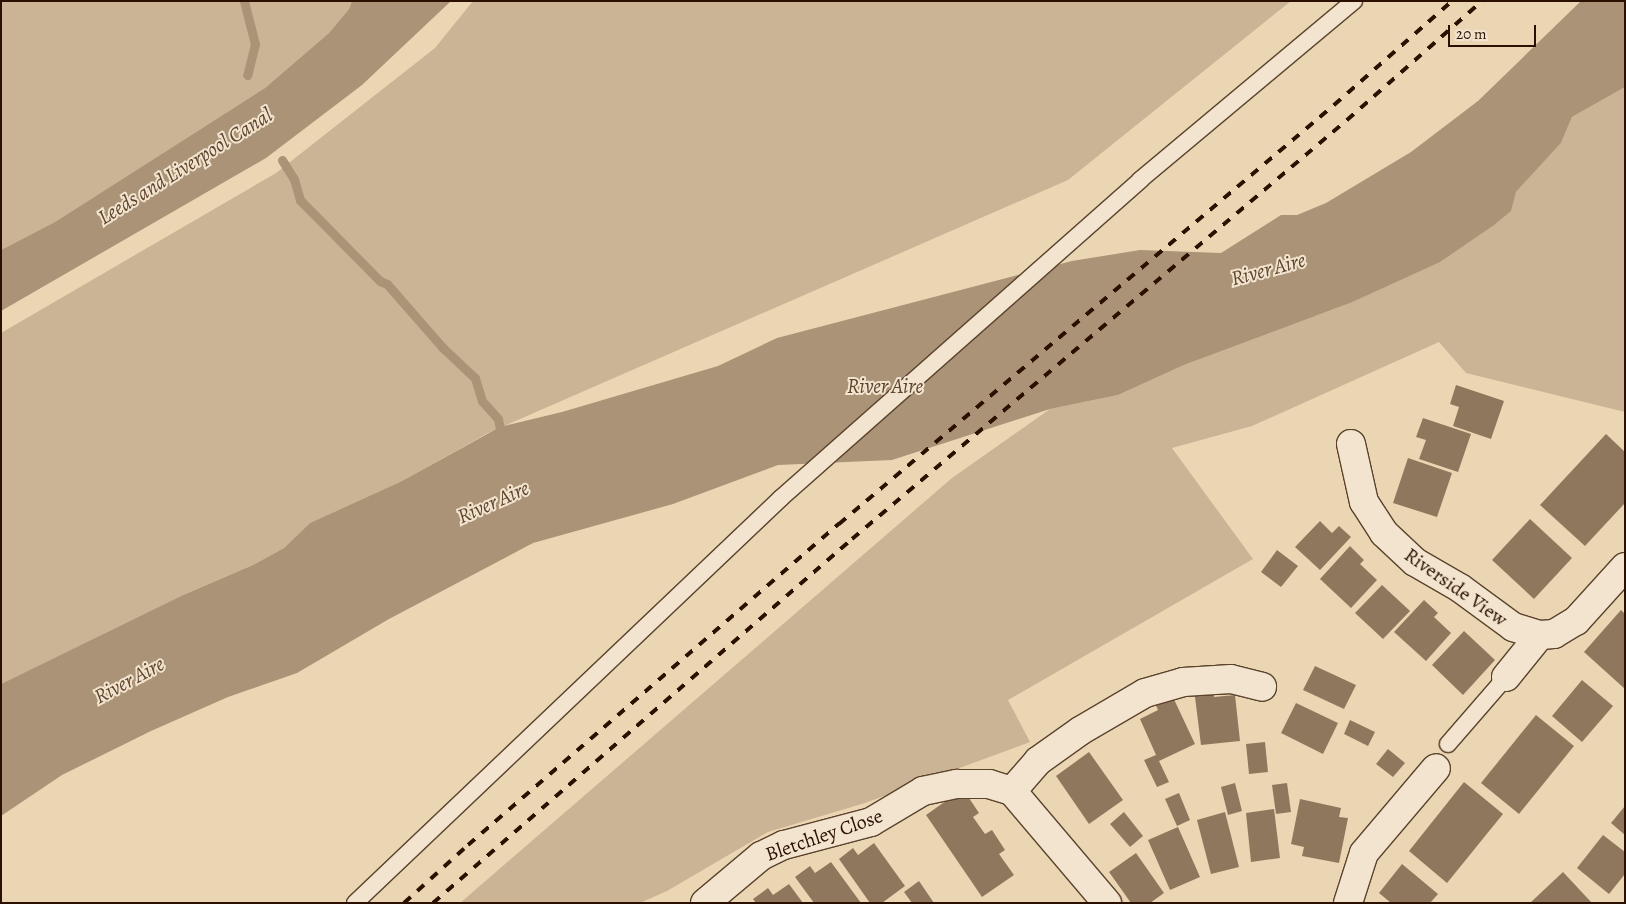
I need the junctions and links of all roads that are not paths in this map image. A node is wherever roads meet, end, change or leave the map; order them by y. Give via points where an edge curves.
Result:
1 (1354, 1) edge
2 (1350, 444) dead end
3 (1625, 567) edge
4 (1540, 635) junction
5 (1506, 677) joint
6 (1262, 686) dead end
7 (1442, 756) joint
8 (1012, 791) junction
9 (356, 903) edge
10 (705, 903) edge
11 (1108, 903) edge
12 (1348, 903) edge

1 - 9 lane via 1140,180 781,498
2 - 4 street, Riverside View via 1364,502 1384,533 1415,562 1460,588 1513,627
3 - 4 street via 1576,621 1554,634
4 - 5 street
5 - 7 lane
6 - 8 street via 1231,679 1183,682 1145,693 1045,756
7 - 12 street via 1364,854
8 - 10 street, Bletchley Close via 989,784 957,784 923,791 871,822 784,845 761,856
8 - 11 street

